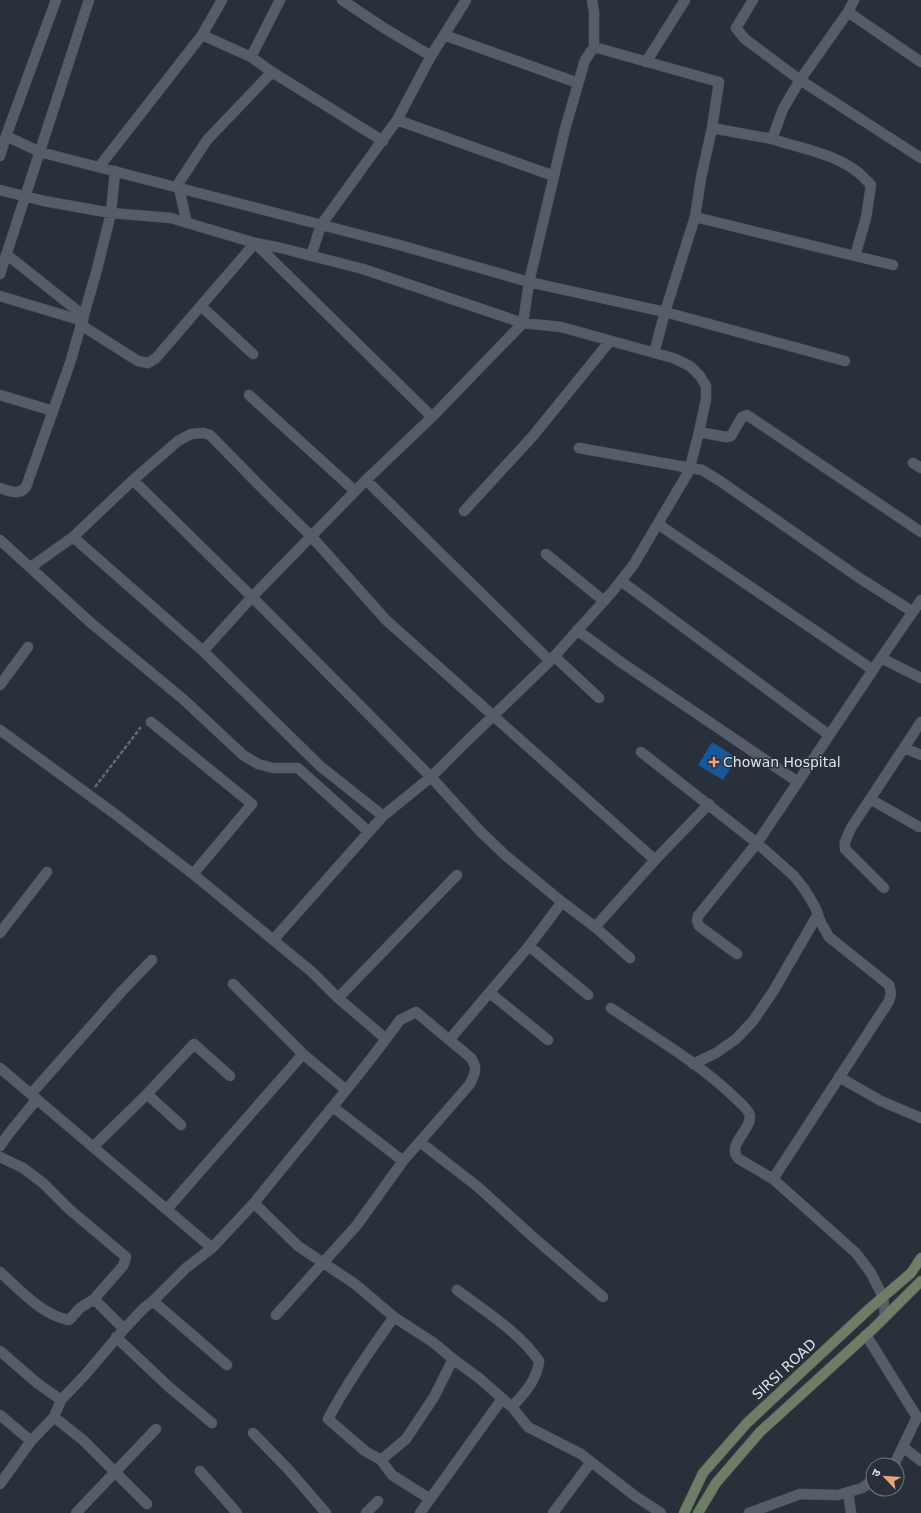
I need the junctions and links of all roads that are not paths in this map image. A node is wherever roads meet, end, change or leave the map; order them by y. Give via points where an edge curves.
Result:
1 (56, 0) edge
2 (89, 0) edge
3 (222, 0) edge
4 (280, 0) edge
5 (342, 0) edge
6 (466, 0) edge
7 (592, 0) edge
8 (685, 0) edge
9 (753, 0) edge
10 (854, 0) edge
11 (848, 12) junction
12 (202, 35) junction
13 (444, 35) junction
14 (594, 47) junction
15 (431, 56) junction
16 (251, 57) junction
17 (646, 62) junction
18 (921, 62) edge
19 (272, 72) junction
20 (800, 80) junction
21 (578, 83) junction
22 (397, 120) junction
23 (712, 128) junction
24 (6, 136) junction
25 (772, 139) junction
26 (382, 141) junction
27 (40, 152) junction
28 (0, 156) edge
29 (921, 158) edge
30 (99, 167) junction
31 (115, 171) junction
32 (554, 176) junction
33 (179, 188) junction
34 (0, 190) edge
35 (25, 196) junction
36 (111, 213) junction
37 (695, 217) junction
38 (187, 223) junction
39 (321, 225) junction
40 (255, 244) junction
41 (6, 254) junction
42 (311, 256) junction
43 (855, 256) junction
44 (893, 265) dead end
45 (0, 274) edge
46 (529, 282) junction
47 (0, 296) edge
48 (201, 306) junction
49 (665, 312) junction
50 (83, 321) junction
51 (523, 323) junction
52 (610, 341) junction
53 (654, 353) junction
54 (253, 354) dead end
55 (845, 361) dead end
56 (249, 395) dead end
57 (0, 396) edge
58 (53, 411) junction
59 (432, 417) junction
60 (699, 432) junction
61 (579, 448) dead end
62 (690, 468) junction
63 (133, 480) junction
64 (366, 480) junction
65 (0, 488) edge
66 (355, 491) junction
67 (464, 511) dead end
68 (658, 524) junction
69 (921, 532) edge
70 (73, 537) junction
71 (312, 537) junction
72 (0, 540) edge
73 (546, 554) dead end
74 (31, 567) junction
75 (621, 581) junction
76 (252, 597) junction
77 (921, 600) edge
78 (604, 601) junction
79 (913, 612) junction
80 (577, 630) junction
81 (28, 647) dead end
82 (203, 651) junction
83 (552, 658) junction
84 (881, 658) junction
85 (873, 670) junction
86 (921, 678) edge
87 (0, 685) edge
88 (599, 698) dead end
89 (493, 716) junction
90 (151, 722) road end
91 (921, 722) edge
92 (0, 730) edge
93 (829, 735) junction
94 (904, 748) junction
95 (641, 752) dead end
96 (921, 756) edge
97 (431, 778) junction
98 (798, 782) junction
99 (870, 799) junction
100 (709, 804) junction
101 (382, 816) junction
102 (919, 827) dead end
103 (369, 832) junction
104 (757, 843) junction
105 (655, 860) junction
106 (48, 872) dead end
107 (193, 874) junction
108 (457, 875) dead end
109 (884, 888) dead end
110 (562, 902) junction
111 (818, 914) junction
112 (595, 927) junction
113 (0, 933) edge
114 (274, 939) junction
115 (529, 946) junction
116 (737, 954) dead end
117 (630, 958) dead end
118 (152, 960) dead end
119 (233, 984) dead end
120 (490, 993) junction
121 (588, 994) dead end
122 (338, 998) junction
123 (610, 1008) dead end
124 (386, 1039) junction
125 (450, 1039) junction
126 (548, 1040) dead end
127 (303, 1054) junction
128 (693, 1064) junction
129 (0, 1068) edge
130 (230, 1076) dead end
131 (839, 1077) junction
132 (346, 1090) junction
133 (148, 1094) junction
134 (34, 1097) junction
135 (333, 1107) junction
136 (921, 1118) edge
137 (181, 1124) dead end
138 (420, 1142) junction
139 (0, 1146) edge
140 (93, 1147) junction
141 (0, 1157) edge
142 (403, 1162) junction
143 (773, 1180) junction
144 (254, 1203) junction
145 (167, 1209) junction
146 (212, 1248) junction
147 (921, 1258) edge
148 (322, 1263) junction
149 (0, 1272) edge
150 (921, 1281) edge
151 (457, 1290) dead end
152 (603, 1297) dead end
153 (883, 1297) junction
154 (94, 1299) junction
155 (153, 1301) junction
156 (276, 1315) dead end
157 (394, 1317) junction
158 (884, 1317) junction
159 (124, 1329) junction
160 (866, 1335) junction
161 (116, 1337) junction
162 (0, 1351) edge
163 (452, 1359) junction
164 (227, 1365) dead end
165 (502, 1399) junction
166 (61, 1400) junction
167 (512, 1407) junction
168 (0, 1415) edge
169 (54, 1417) junction
170 (212, 1423) dead end
171 (156, 1429) dead end
172 (253, 1433) dead end
173 (31, 1441) junction
174 (903, 1447) junction
175 (898, 1457) edge
176 (381, 1460) junction
177 (921, 1460) edge
178 (591, 1462) junction
179 (200, 1471) dead end
180 (114, 1472) junction
181 (0, 1484) edge
182 (865, 1486) edge
183 (848, 1492) junction
184 (430, 1498) junction
185 (378, 1502) dead end
186 (147, 1504) dead end
187 (76, 1513) edge
188 (237, 1513) edge
189 (326, 1513) edge
190 (366, 1513) edge
191 (420, 1513) edge
192 (553, 1513) edge
193 (661, 1513) edge
194 (684, 1513) edge
195 (699, 1513) edge
196 (749, 1513) edge
197 (851, 1513) edge

1 - 24 street
2 - 27 street
3 - 12 street
4 - 16 street
5 - 15 street
6 - 13 street
7 - 14 street
8 - 17 street
9 - 20 street via 736,28 745,39
10 - 11 street
11 - 18 street
11 - 20 street
12 - 16 street
12 - 30 street
13 - 15 street
13 - 21 street
14 - 17 street
14 - 21 street via 585,60
15 - 22 street
16 - 19 street
17 - 23 street via 719,82
19 - 26 street
19 - 33 street via 207,140 178,184
20 - 25 street via 783,109
20 - 29 street
21 - 32 street
22 - 26 street
22 - 32 street
23 - 25 street
23 - 37 street
24 - 27 street
24 - 28 street
25 - 43 street via 842,162 857,170 871,185 866,218
26 - 39 street
27 - 30 street
27 - 35 street
30 - 31 street
31 - 33 street
31 - 36 street
32 - 46 street
33 - 38 street
33 - 39 street
34 - 35 street
35 - 36 street
35 - 41 street
36 - 38 street via 171,218
36 - 50 street
37 - 43 street
37 - 49 street
38 - 40 street
39 - 42 street
39 - 46 street
40 - 42 street
40 - 48 street
40 - 59 street
41 - 45 street
41 - 50 street
42 - 51 street via 363,269
43 - 44 street
46 - 49 street
46 - 51 street
47 - 50 street
48 - 50 street via 156,358 148,363 138,361
48 - 54 street
49 - 53 street
49 - 55 street
50 - 58 street
51 - 52 street via 561,327
51 - 59 street
52 - 53 street
52 - 67 street via 532,437
53 - 60 street via 690,366 706,386
56 - 66 street
57 - 58 street
58 - 65 street via 26,487 18,493
59 - 64 street
60 - 62 street
60 - 69 street via 726,438 731,436 742,417 747,415
61 - 62 street
62 - 68 street
62 - 79 street via 702,470 720,481
63 - 70 street
63 - 71 street via 178,440 203,432 217,441
63 - 76 street
64 - 66 street
64 - 83 street
66 - 71 street
68 - 75 street
68 - 85 street
70 - 74 street
70 - 82 street
71 - 76 street
71 - 89 street via 386,620
72 - 74 street
73 - 78 street
74 - 103 street via 91,623 183,698 243,755 258,764 273,768 298,768
75 - 78 street
75 - 93 street
76 - 82 street
76 - 97 street
77 - 79 street
78 - 80 street
79 - 84 street
80 - 83 street
80 - 98 street
81 - 87 street
82 - 101 street via 320,766
83 - 88 street
83 - 89 street
84 - 85 street
84 - 86 street
85 - 93 street
89 - 97 street
89 - 105 street
90 - 107 street via 252,804
91 - 94 street
92 - 107 street
93 - 98 street
94 - 96 street
94 - 99 street
95 - 100 street
97 - 101 street
97 - 110 street via 468,820 505,856
98 - 104 street
99 - 102 street
99 - 109 street via 847,836 845,849
100 - 104 street
100 - 105 street
101 - 103 street
103 - 114 street
104 - 111 street via 794,876
104 - 116 street via 698,916 697,921
105 - 112 street
106 - 113 street
107 - 114 street
108 - 122 street
110 - 112 street
110 - 115 street
111 - 128 street via 753,1021 736,1039 716,1053
111 - 131 street via 830,937 889,985 892,993
112 - 117 street
114 - 122 street
115 - 120 street
115 - 121 street
118 - 134 street via 123,990
119 - 127 street
120 - 125 street
120 - 126 street
122 - 124 street
123 - 128 street
124 - 125 street via 400,1020 416,1012
124 - 132 street
125 - 138 street via 471,1058 475,1065 475,1073 470,1084
127 - 132 street
127 - 145 street
128 - 143 street via 716,1080 748,1112 749,1121 736,1145 735,1156
129 - 134 street
130 - 133 street via 194,1044
131 - 136 street via 881,1101
131 - 143 street
132 - 135 street
133 - 137 street
133 - 140 street
134 - 139 street
134 - 140 street
135 - 142 street
135 - 144 street
138 - 142 street
138 - 152 street via 478,1187
140 - 145 street
141 - 154 street via 23,1168 43,1183 69,1209 126,1257 123,1266
142 - 148 street via 357,1225
143 - 153 street via 856,1253 871,1273
144 - 146 street
144 - 148 street via 298,1246
145 - 146 street
146 - 155 street via 186,1268
147 - 153 main road, SIRSI ROAD via 911,1273
148 - 156 street
148 - 157 street via 355,1284
149 - 154 street via 34,1303 58,1318 68,1320
150 - 158 main road
151 - 167 street via 528,1346 539,1361 534,1381
153 - 158 street
153 - 194 main road, SIRSI ROAD via 747,1423 703,1473
154 - 159 street
155 - 159 street
155 - 164 street
157 - 163 street via 434,1343
157 - 176 street via 342,1392 328,1419 365,1452
158 - 160 main road
159 - 161 street
160 - 174 street via 917,1417
160 - 195 main road via 760,1432 716,1483
161 - 166 street
161 - 170 street
162 - 166 street
163 - 165 street via 479,1378
163 - 176 street via 434,1397 406,1439
165 - 167 street
165 - 184 street
166 - 169 street
167 - 178 street via 528,1428
168 - 173 street
169 - 173 street
169 - 180 street via 83,1440
171 - 180 street
172 - 189 street
173 - 181 street
174 - 175 street
174 - 177 street
176 - 184 street via 392,1475
178 - 192 street
178 - 193 street
179 - 188 street
180 - 186 street
180 - 187 street
182 - 183 street
183 - 196 street via 830,1495 800,1494
183 - 197 street
184 - 191 street
185 - 190 street

